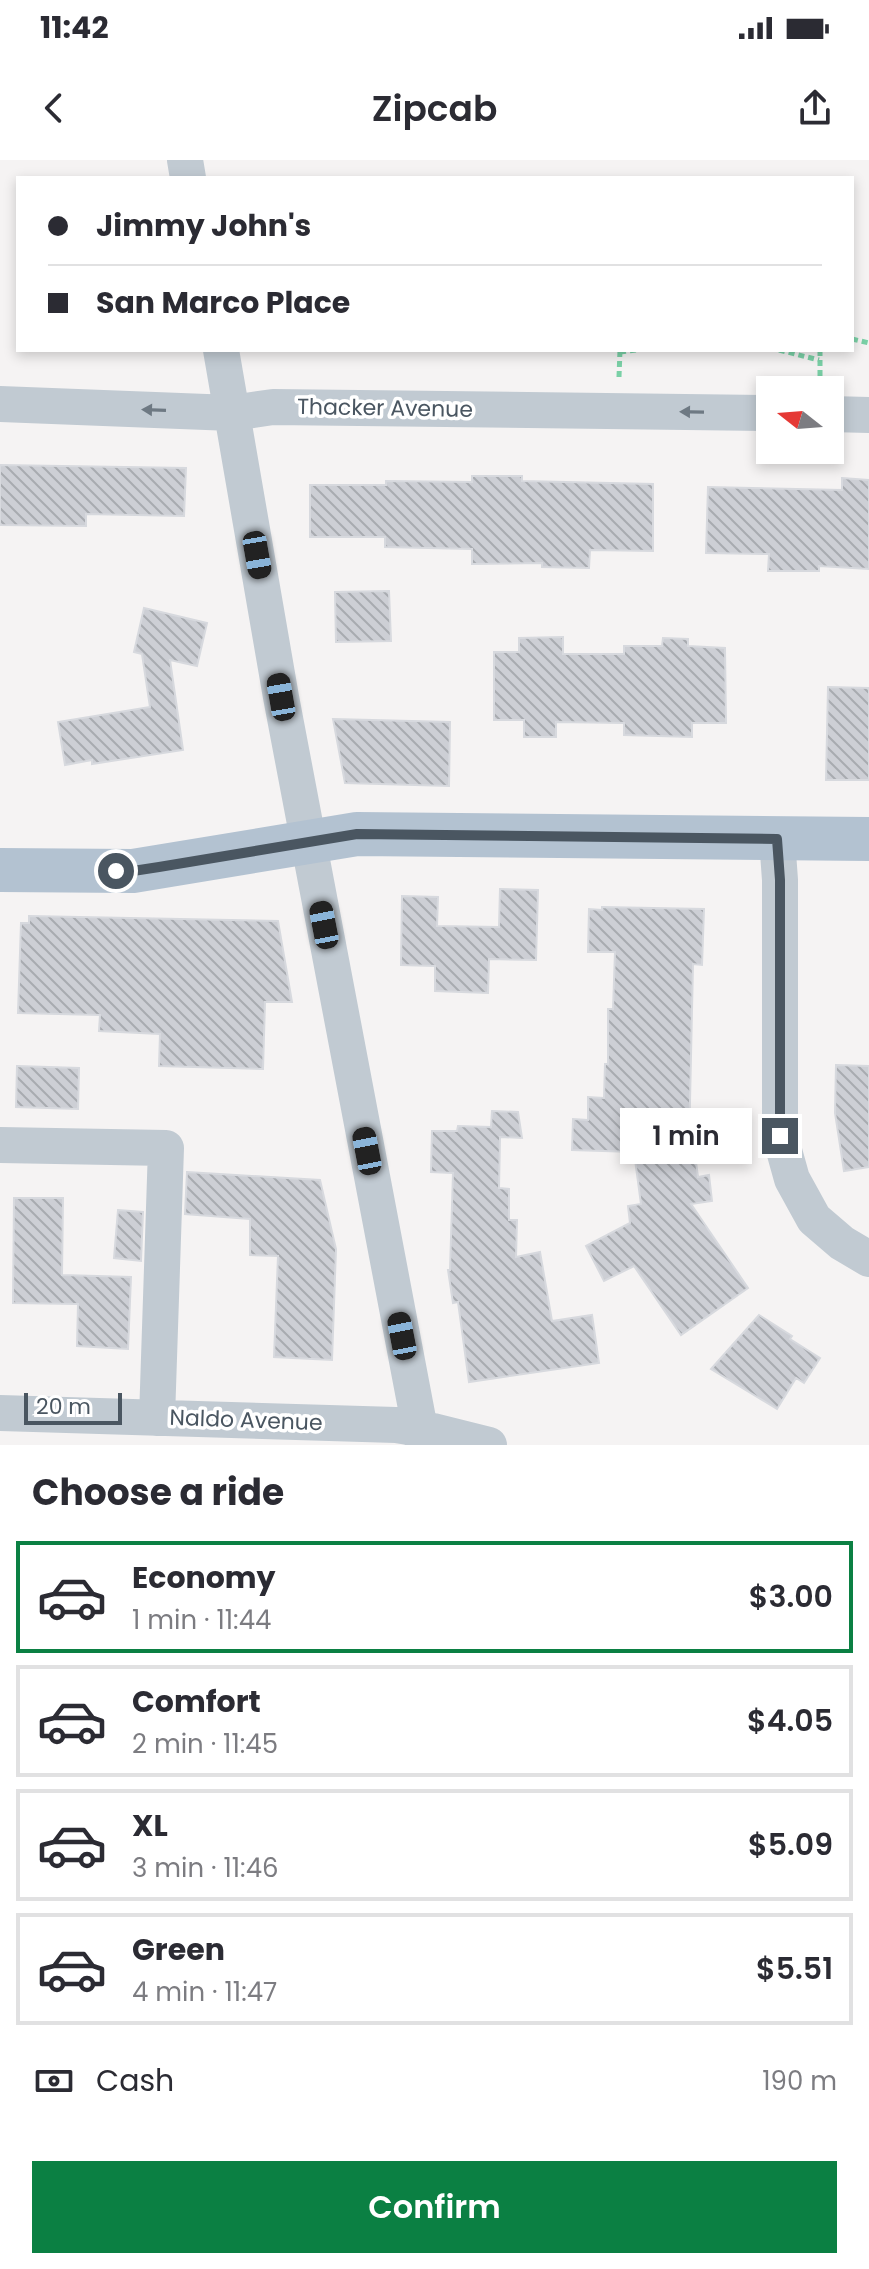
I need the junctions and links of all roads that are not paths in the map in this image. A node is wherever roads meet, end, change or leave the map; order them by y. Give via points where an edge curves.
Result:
1 (221, 352) edge
2 (0, 404) edge
3 (232, 413) junction
4 (756, 413) edge
5 (844, 414) edge
6 (869, 415) edge
7 (777, 839) junction
8 (869, 839) edge
9 (308, 842) junction
10 (0, 870) edge
11 (0, 1145) edge
12 (869, 1259) edge
13 (0, 1413) edge
14 (157, 1418) junction
15 (422, 1436) edge
16 (489, 1445) edge

1 - 3 street
3 -> 2 street, Thacker Avenue
4 -> 3 street, Thacker Avenue via 273,407
3 - 9 street
5 - 6 street
7 - 8 main road
7 - 9 main road via 357,834
7 - 12 street via 780,1136 792,1179 814,1219
9 - 10 main road via 133,871
9 - 15 street
11 - 14 street via 166,1148
13 - 14 street, Naldo Avenue
14 - 15 street, Naldo Avenue via 370,1424
15 - 16 street, Naldo Avenue

